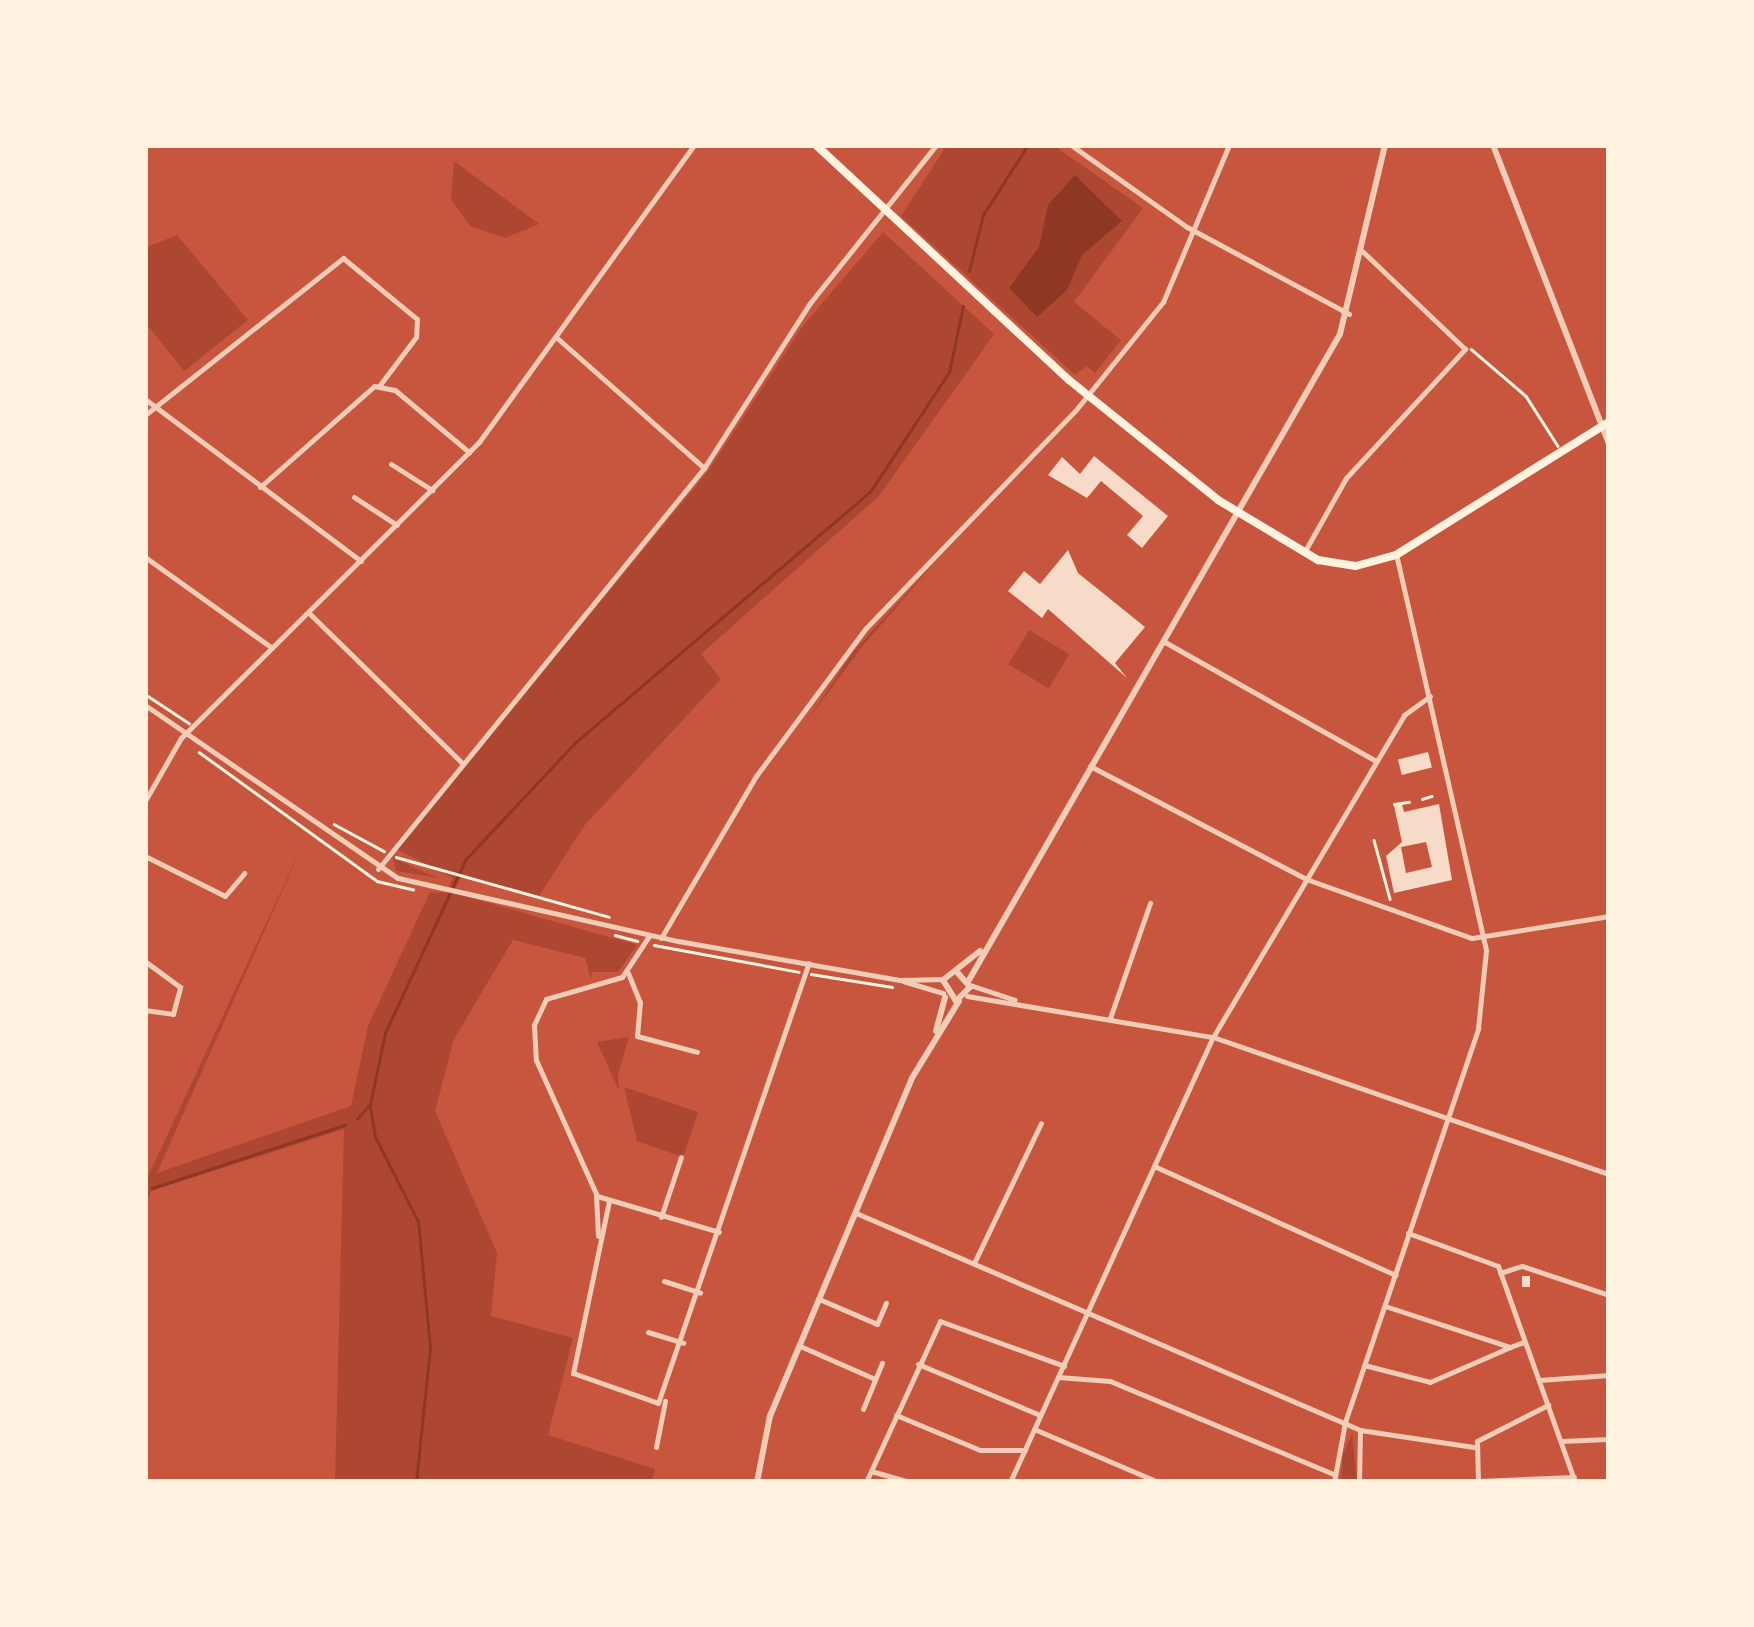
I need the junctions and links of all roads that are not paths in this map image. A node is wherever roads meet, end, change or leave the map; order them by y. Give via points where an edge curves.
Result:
1 (694, 145) edge
2 (816, 145) edge
3 (936, 145) edge
4 (1071, 145) edge
5 (1228, 145) edge
6 (1385, 145) edge
7 (1494, 145) edge
8 (884, 214) junction
9 (1198, 232) junction
10 (1363, 252) junction
11 (1349, 314) junction
12 (556, 337) junction
13 (378, 386) junction
14 (1088, 395) junction
15 (145, 400) edge
16 (152, 409) junction
17 (145, 414) edge
18 (1607, 423) edge
19 (1609, 444) edge
20 (470, 452) junction
21 (392, 464) dead end
22 (704, 468) junction
23 (260, 488) junction
24 (432, 490) junction
25 (354, 497) dead end
26 (1238, 515) junction
27 (397, 525) junction
28 (1304, 553) junction
29 (1396, 555) junction
30 (145, 557) edge
31 (361, 562) junction
32 (309, 613) junction
33 (1163, 641) junction
34 (274, 649) junction
35 (1431, 695) junction
36 (145, 705) edge
37 (184, 736) junction
38 (1376, 761) junction
39 (462, 763) junction
40 (1090, 766) junction
41 (145, 801) edge
42 (145, 856) edge
43 (378, 870) junction
44 (244, 872) dead end
45 (1306, 879) junction
46 (1150, 903) dead end
47 (1609, 916) edge
48 (649, 936) junction
49 (661, 938) junction
50 (1486, 941) junction
51 (980, 951) junction
52 (146, 962) edge
53 (809, 964) junction
54 (956, 972) junction
55 (628, 973) junction
56 (944, 979) junction
57 (970, 982) junction
58 (902, 983) junction
59 (944, 995) junction
60 (963, 998) junction
61 (1018, 1002) junction
62 (145, 1010) edge
63 (1110, 1018) junction
64 (936, 1032) junction
65 (1213, 1037) junction
66 (697, 1052) dead end
67 (1448, 1118) junction
68 (1041, 1123) dead end
69 (681, 1157) dead end
70 (1154, 1166) junction
71 (1609, 1174) edge
72 (596, 1195) junction
73 (609, 1201) junction
74 (856, 1212) junction
75 (661, 1217) junction
76 (719, 1232) junction
77 (1408, 1233) junction
78 (599, 1239) junction
79 (974, 1263) junction
80 (1500, 1273) junction
81 (1395, 1276) junction
82 (664, 1281) dead end
83 (700, 1293) junction
84 (1609, 1296) edge
85 (819, 1300) junction
86 (886, 1303) dead end
87 (1385, 1306) junction
88 (1088, 1312) junction
89 (648, 1332) dead end
90 (1525, 1341) junction
91 (684, 1344) junction
92 (799, 1346) junction
93 (1510, 1347) junction
94 (882, 1363) dead end
95 (918, 1364) junction
96 (1364, 1365) junction
97 (1064, 1366) junction
98 (1609, 1375) edge
99 (1058, 1377) junction
100 (876, 1379) junction
101 (1539, 1380) junction
102 (665, 1398) junction
103 (1548, 1405) junction
104 (862, 1409) dead end
105 (896, 1414) junction
106 (1040, 1415) junction
107 (1345, 1422) junction
108 (1034, 1429) junction
109 (1360, 1430) junction
110 (1609, 1439) edge
111 (1561, 1440) junction
112 (656, 1447) dead end
113 (1474, 1447) junction
114 (1025, 1450) junction
115 (871, 1471) junction
116 (1333, 1478) edge
117 (1575, 1480) edge
118 (756, 1482) edge
119 (866, 1482) edge
120 (910, 1482) edge
121 (1010, 1482) edge
122 (1158, 1482) edge
123 (1359, 1482) edge
124 (1478, 1482) edge

1 - 12 street
2 - 8 main road
3 - 8 street
4 - 9 street
5 - 9 street
6 - 10 street
7 - 18 street
8 - 14 main road
8 - 22 street via 810,303
9 - 11 street
9 - 14 street via 1172,289
10 - 11 street
10 - 28 street via 1465,348 1346,478
11 - 26 street
12 - 20 street
12 - 22 street
13 - 16 street via 416,336 418,319 343,258
13 - 20 street
13 - 23 street
14 - 26 main road
14 - 49 street via 857,639 745,792
15 - 16 street
16 - 17 street
16 - 23 street
18 - 19 street
18 - 29 main road
20 - 24 street
21 - 24 street
22 - 39 street
23 - 31 street
24 - 27 street
25 - 27 street
26 - 28 main road
26 - 33 street
27 - 31 street
28 - 29 main road via 1348,566
29 - 35 street
30 - 34 street
31 - 32 street
32 - 34 street
32 - 39 street
33 - 38 street
33 - 40 street
34 - 37 street
35 - 38 street via 1409,708
35 - 50 street
36 - 37 street
37 - 41 street
37 - 43 street
38 - 45 street
39 - 43 street
40 - 45 street
40 - 51 street
42 - 44 street via 224,896
43 - 48 street
45 - 50 street
45 - 65 street
46 - 63 street
47 - 50 street
48 - 49 street
48 - 55 street
49 - 53 street
50 - 67 street via 1478,1028
51 - 54 street
51 - 57 street
52 - 62 street via 180,987 173,1014
53 - 58 street
53 - 76 street
54 - 56 street
54 - 57 street
55 - 66 street via 640,1002 637,1036
55 - 72 street via 558,989 534,1024 542,1079
56 - 58 street
56 - 59 street
57 - 60 street
57 - 61 street
58 - 59 street
59 - 60 street
59 - 64 street
60 - 61 street
60 - 64 street
61 - 63 street
63 - 65 street
64 - 74 street
65 - 67 street
65 - 70 street
67 - 71 street
67 - 77 street
68 - 79 street
69 - 75 street
70 - 81 street
70 - 88 street
72 - 73 street
72 - 78 street
73 - 75 street
73 - 78 street
74 - 79 street
74 - 85 street
75 - 76 street
76 - 83 street
77 - 80 street via 1489,1259
77 - 81 street
78 - 102 street via 574,1373 652,1404
79 - 88 street
80 - 84 street via 1522,1266
80 - 90 street
81 - 87 street
82 - 83 street
83 - 91 street
85 - 86 street via 877,1324
85 - 92 street
87 - 93 street
87 - 96 street
88 - 97 street
88 - 107 street
89 - 91 street
90 - 93 street
90 - 101 street
91 - 102 street
92 - 100 street
92 - 118 street via 764,1433
93 - 96 street via 1430,1382
94 - 100 street
95 - 97 street via 936,1324 956,1321
95 - 105 street
95 - 106 street
96 - 107 street
97 - 99 street
98 - 101 street
99 - 106 street
99 - 116 street via 1110,1381
100 - 104 street
101 - 103 street
102 - 112 street
103 - 111 street
103 - 113 street
105 - 114 street via 980,1450
105 - 115 street
106 - 108 street
107 - 109 street
107 - 116 street
108 - 114 street
108 - 122 street
109 - 113 street
109 - 123 street
110 - 111 street
111 - 117 street
113 - 124 street
114 - 121 street
115 - 119 street
115 - 120 street
117 - 124 street

